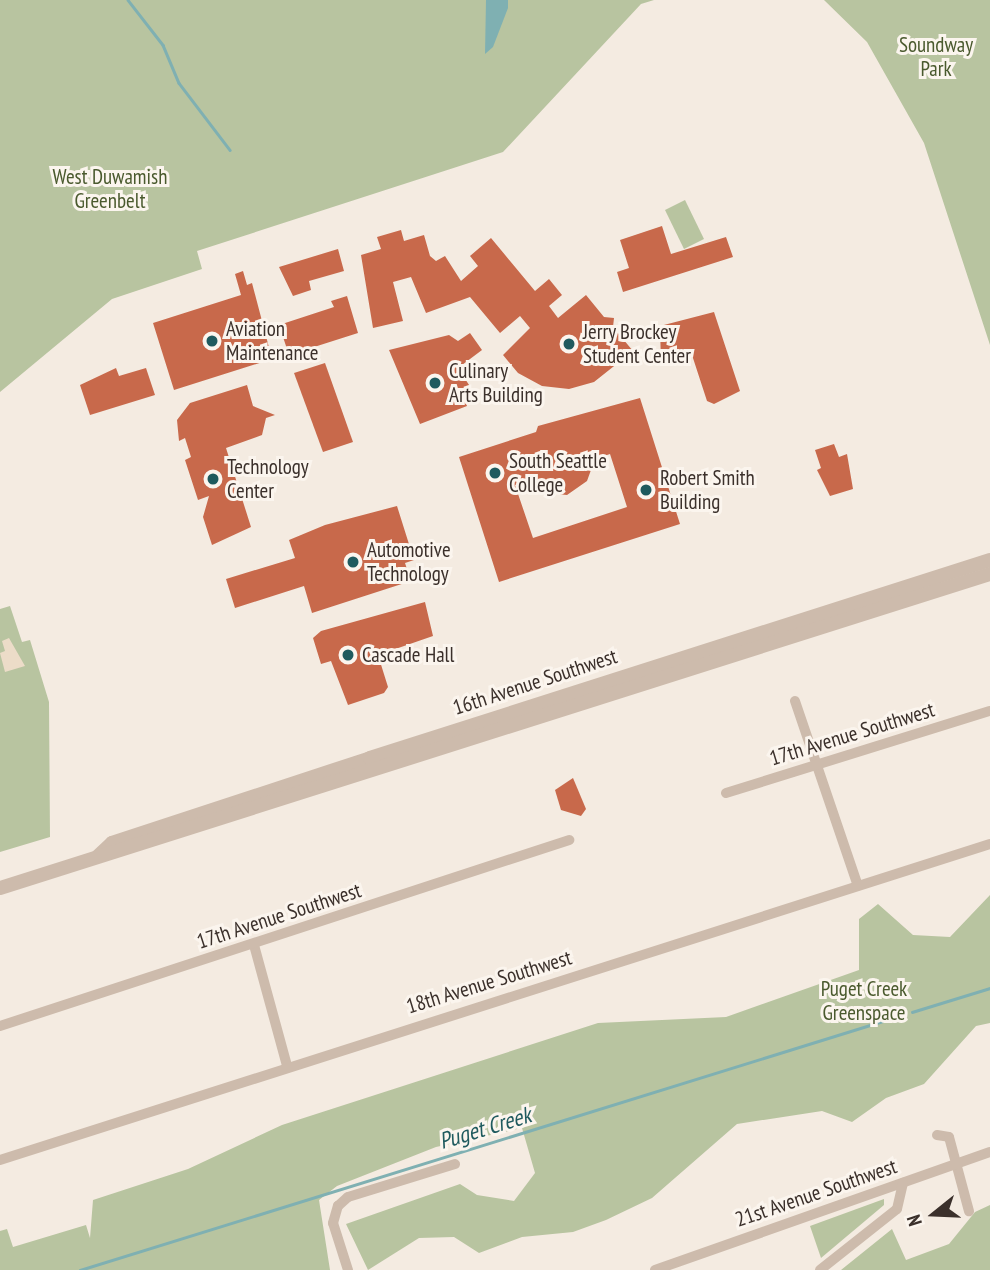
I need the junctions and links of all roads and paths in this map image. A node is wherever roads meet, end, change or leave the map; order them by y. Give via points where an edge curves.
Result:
1 (990, 560) edge
2 (990, 575) edge
3 (795, 701) dead end
4 (990, 711) edge
5 (816, 765) junction
6 (726, 793) dead end
7 (569, 840) dead end
8 (990, 844) edge
9 (98, 856) junction
10 (858, 886) junction
11 (0, 888) edge
12 (254, 945) junction
13 (0, 1026) edge
14 (287, 1066) junction
15 (937, 1135) dead end
16 (990, 1152) edge
17 (0, 1160) edge
18 (958, 1163) junction
19 (455, 1164) dead end
20 (903, 1183) junction
21 (969, 1211) dead end
22 (348, 1270) edge
23 (655, 1270) edge
24 (820, 1270) edge

1 - 9 street, 16th Avenue Southwest via 112,843
2 - 9 street, 16th Avenue Southwest via 117,854
3 - 5 street
4 - 5 street, 17th Avenue Southwest
5 - 6 street, 17th Avenue Southwest
5 - 10 street
7 - 12 street, 17th Avenue Southwest
8 - 10 street, 18th Avenue Southwest
9 - 11 street, 16th Avenue Southwest
10 - 14 street, 18th Avenue Southwest
12 - 13 street, 17th Avenue Southwest
12 - 14 street
14 - 17 street, 18th Avenue Southwest
15 - 18 street via 949,1137
16 - 18 street, 21st Avenue Southwest
18 - 20 street, 21st Avenue Southwest
18 - 21 street
19 - 22 street via 348,1197 333,1215
20 - 23 street, 21st Avenue Southwest
20 - 24 street via 897,1209

